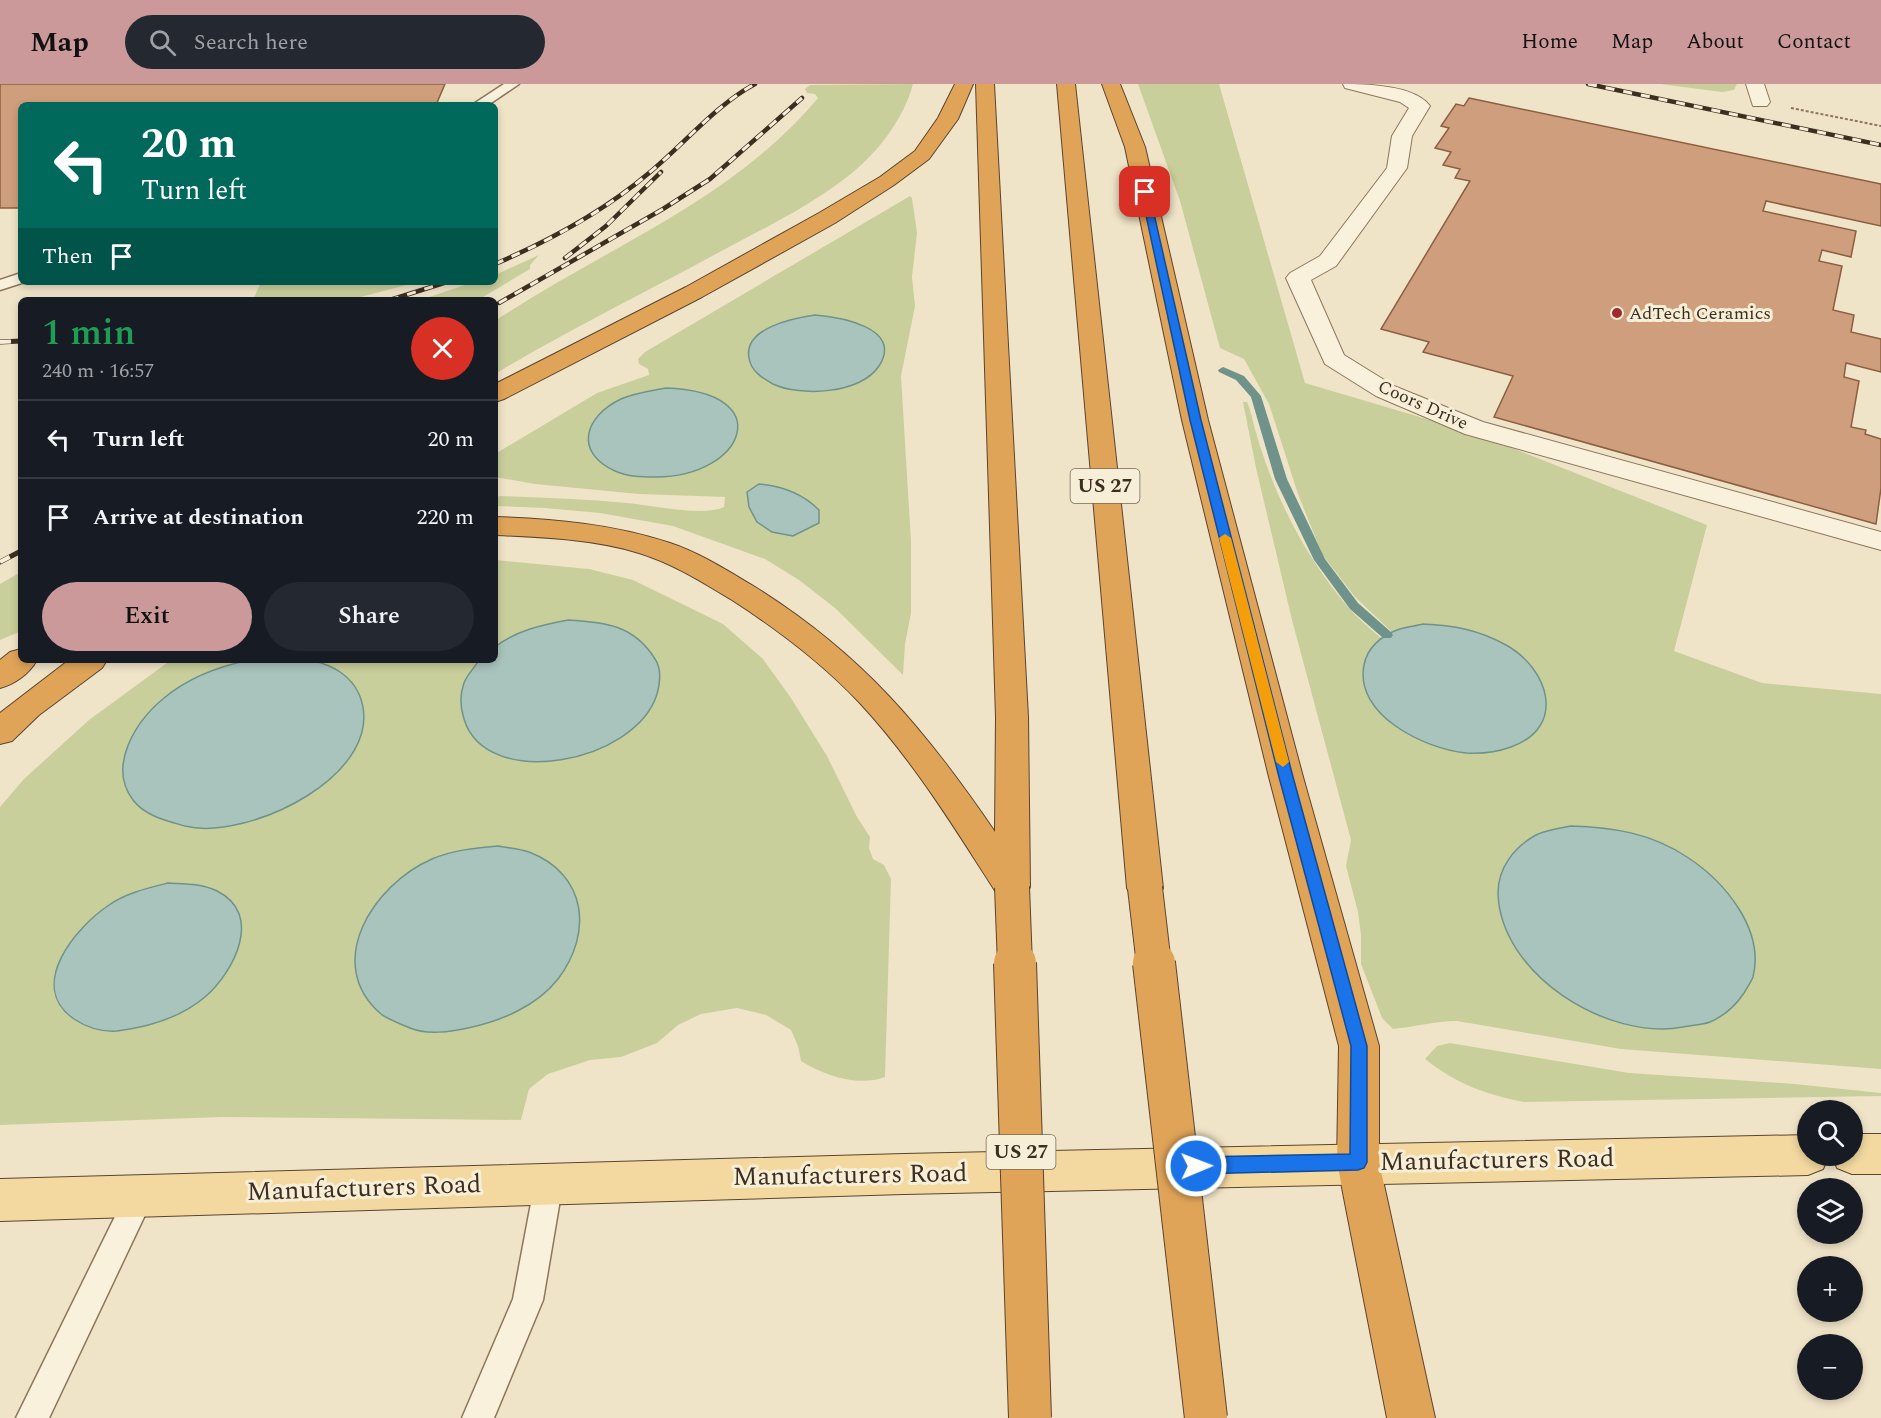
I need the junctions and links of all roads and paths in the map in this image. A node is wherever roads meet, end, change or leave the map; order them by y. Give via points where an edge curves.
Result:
1 (513, 84) edge
2 (964, 84) edge
3 (985, 84) edge
4 (1066, 84) edge
5 (1111, 84) edge
6 (1352, 84) edge
7 (1758, 93) edge
8 (484, 102) edge
9 (1881, 126) edge
10 (18, 279) edge
11 (0, 285) edge
12 (498, 392) edge
13 (498, 526) edge
14 (1881, 541) edge
15 (18, 662) edge
16 (87, 663) edge
17 (0, 676) edge
18 (0, 732) edge
19 (1012, 887) junction
20 (1863, 1154) edge
21 (1881, 1154) edge
22 (1797, 1155) edge
23 (1358, 1162) junction
24 (549, 1182) junction
25 (140, 1196) junction
26 (0, 1200) edge
27 (32, 1418) edge
28 (478, 1418) edge
29 (1030, 1418) edge
30 (1206, 1418) edge
31 (1411, 1418) edge

1 - 8 lane
2 - 12 highway via 948,118 922,154 887,181 694,292
3 - 19 highway, US 27 via 1012,717
4 - 30 highway, US 27, bridge via 1145,888
5 - 23 highway via 1135,147 1198,431 1359,1046
6 - 14 street, Coors Drive via 1407,98 1420,106 1402,135 1397,168 1328,261 1298,278 1334,359 1385,391 1474,428
7 - 9 path
10 - 11 lane
13 - 19 highway via 594,535 648,546 689,561 758,602 821,649 884,708 944,784
15 - 17 highway
16 - 18 highway
19 - 29 highway, US 27, bridge
20 - 21 main road
22 - 23 main road, Manufacturers Road
23 - 24 main road, Manufacturers Road
23 - 31 highway
24 - 25 main road, Manufacturers Road
24 - 28 lane via 528,1300
25 - 26 main road, Manufacturers Road
25 - 27 lane

